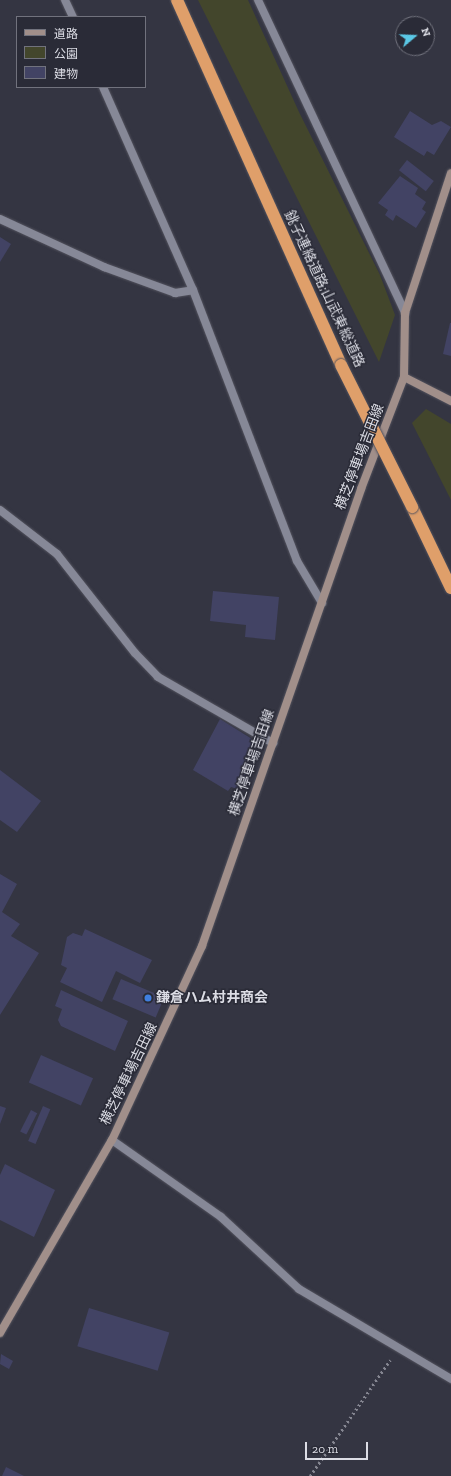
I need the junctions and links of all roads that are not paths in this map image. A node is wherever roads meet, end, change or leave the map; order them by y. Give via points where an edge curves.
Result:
1 (65, 0) edge
2 (177, 0) edge
3 (258, 0) edge
4 (73, 16) edge
5 (103, 88) edge
6 (451, 173) edge
7 (0, 218) edge
8 (193, 290) junction
9 (405, 313) junction
10 (404, 377) junction
11 (451, 401) edge
12 (0, 510) edge
13 (451, 588) edge
14 (322, 603) junction
15 (273, 743) junction
16 (112, 1140) junction
17 (0, 1333) edge
18 (451, 1379) edge

1 - 4 street
2 - 13 highway, 銚子連絡道路;山武東総道路, bridge via 342,365
3 - 9 street
5 - 8 street
6 - 9 main road, 横芝停車場吉田線
7 - 8 street via 104,267 175,293
8 - 14 street via 297,561
9 - 10 main road, 横芝停車場吉田線
10 - 11 main road
10 - 14 main road, 横芝停車場吉田線 via 361,489
12 - 15 street via 57,554 134,653 158,677
14 - 15 main road, 横芝停車場吉田線
15 - 16 main road, 横芝停車場吉田線 via 202,946
16 - 17 main road, 横芝停車場吉田線
16 - 18 street via 221,1217 299,1289

